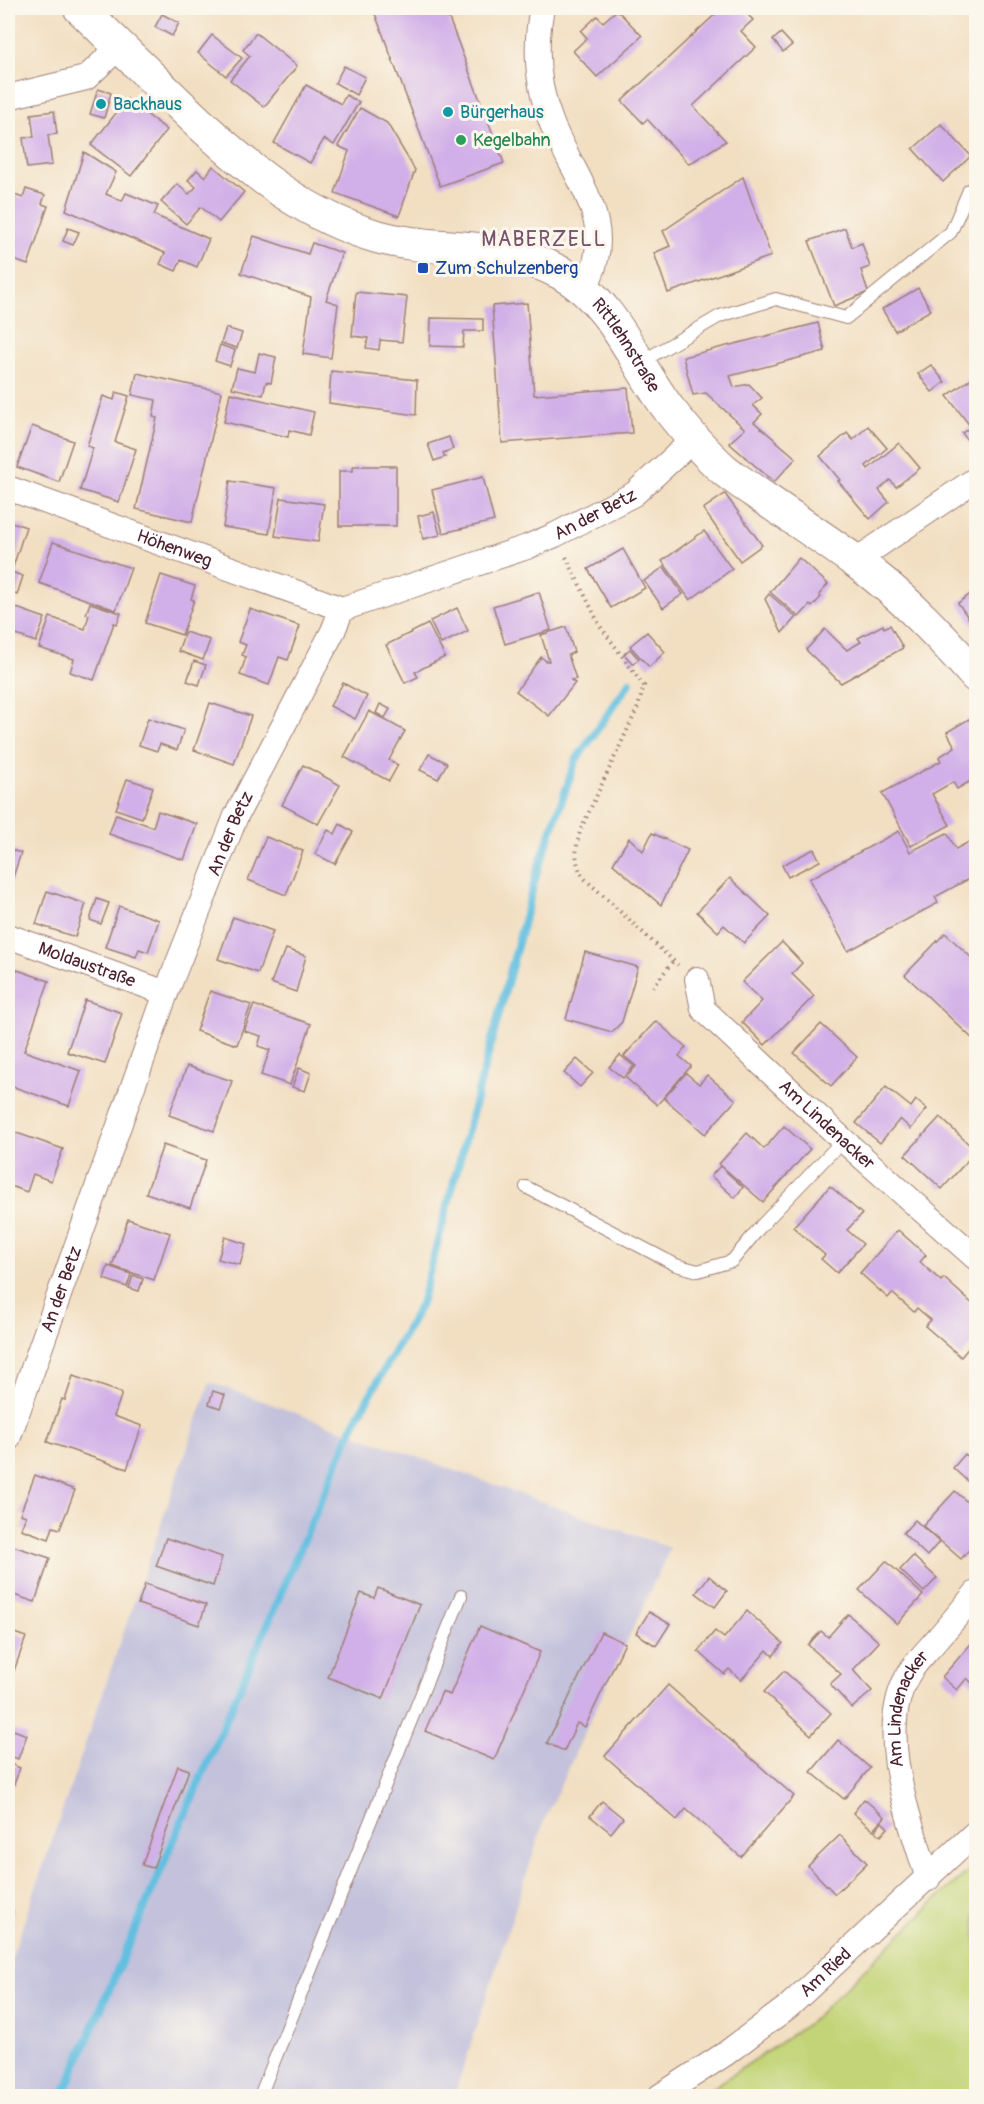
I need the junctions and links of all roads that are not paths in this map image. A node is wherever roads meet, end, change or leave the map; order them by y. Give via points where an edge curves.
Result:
1 (80, 8) edge
2 (542, 8) edge
3 (120, 46) junction
4 (8, 96) edge
5 (969, 190) dead end
6 (584, 289) junction
7 (640, 363) junction
8 (693, 440) junction
9 (976, 479) edge
10 (8, 488) edge
11 (855, 561) junction
12 (342, 609) junction
13 (976, 676) edge
14 (8, 936) edge
15 (697, 979) dead end
16 (166, 993) junction
17 (843, 1140) junction
18 (526, 1187) dead end
19 (976, 1258) edge
20 (16, 1389) edge
21 (8, 1439) edge
22 (976, 1593) edge
23 (461, 1596) dead end
24 (976, 1832) edge
25 (928, 1879) junction
26 (260, 2097) edge
27 (660, 2097) edge

1 - 3 street, Rittlehnstraße
2 - 6 street via 537,33 541,88 599,231 598,253
3 - 4 street via 86,78
3 - 6 street, Rittlehnstraße via 249,168 312,210 395,241 522,257 563,274
5 - 7 lane via 951,232 846,318 776,298 720,316
6 - 7 street, Rittlehnstraße via 605,311
7 - 8 street, Rittlehnstraße
8 - 11 street, Rittlehnstraße via 724,470
8 - 12 street, An der Betz via 634,494 555,535
9 - 11 street
10 - 12 street, Höhenweg
11 - 13 street, Rittlehnstraße via 939,633
12 - 16 street, An der Betz via 236,816
14 - 16 street, Moldaustraße
15 - 17 street, Am Lindenacker via 703,1009
16 - 20 street, An der Betz
17 - 18 lane via 732,1261 698,1271 676,1265
17 - 19 street, Am Lindenacker
20 - 21 street, An der Betz
22 - 25 street, Am Lindenacker via 910,1671 895,1723 899,1777
23 - 26 lane
24 - 25 street, Am Ried
25 - 27 street, Am Ried via 789,2006

